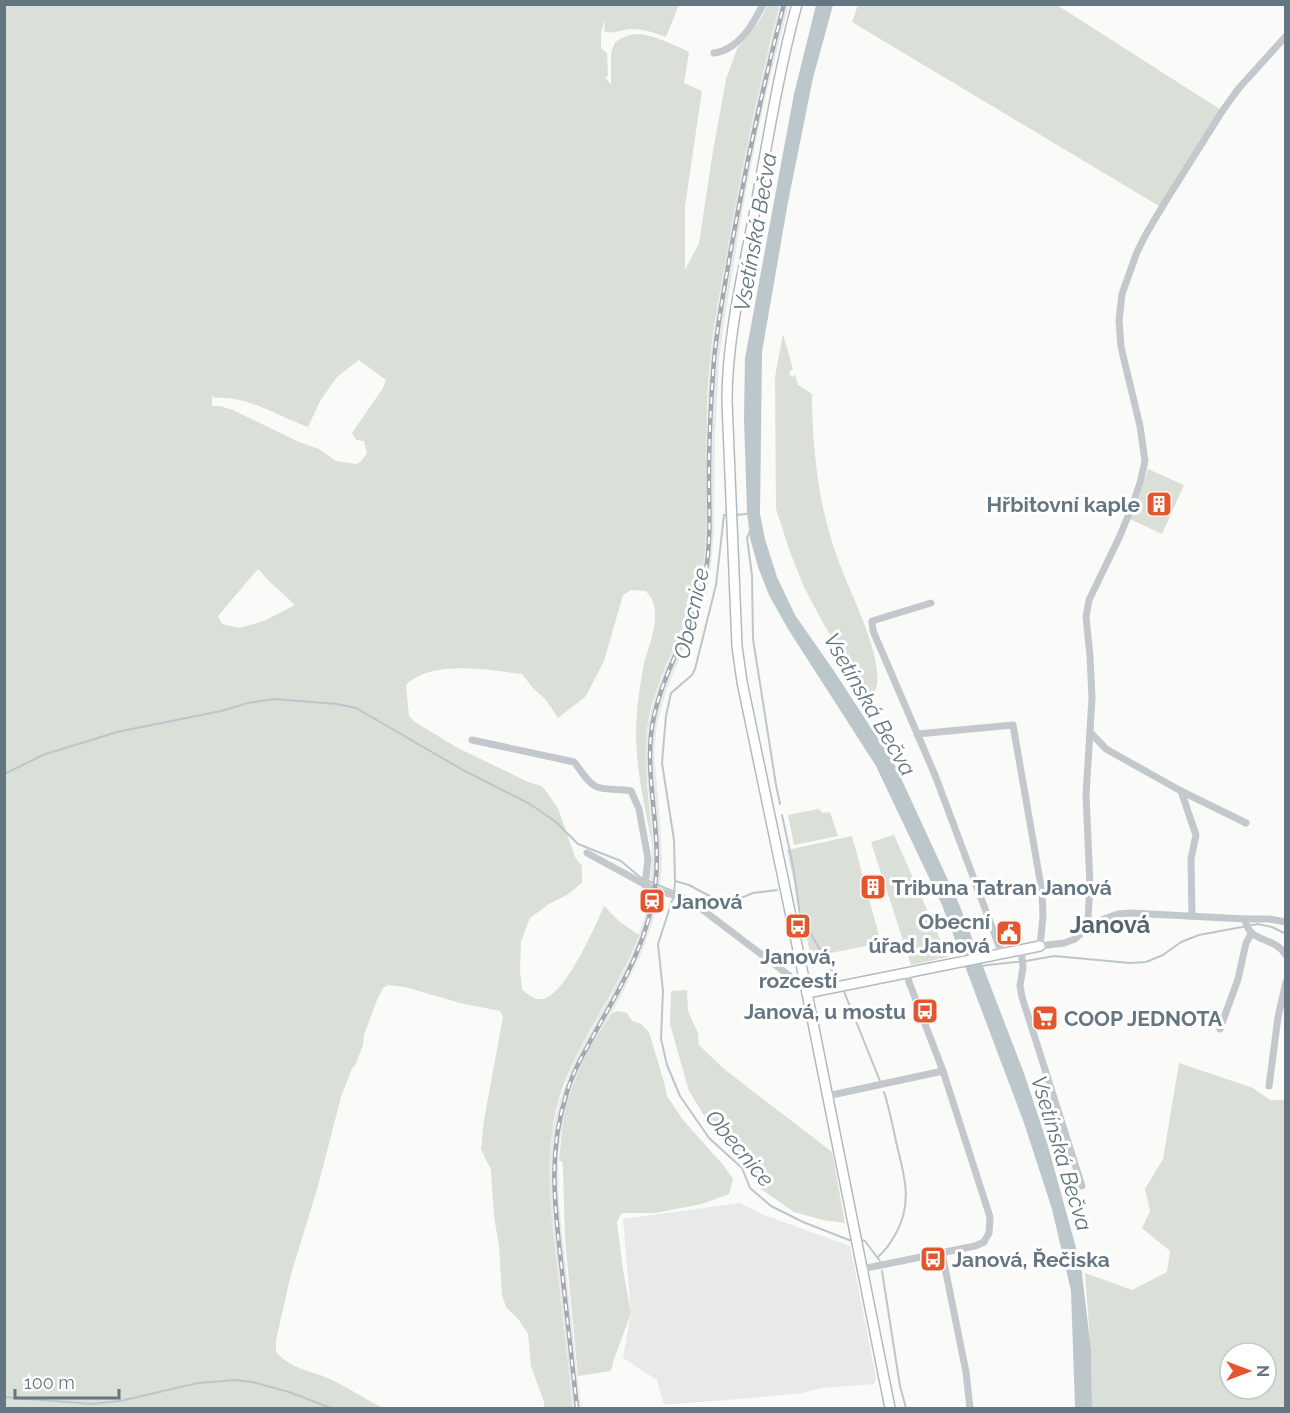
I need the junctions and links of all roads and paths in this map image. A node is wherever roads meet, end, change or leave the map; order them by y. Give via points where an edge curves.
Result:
1 (763, 4) edge
2 (797, 4) edge
3 (1286, 36) edge
4 (714, 53) dead end
5 (931, 603) dead end
6 (1090, 732) junction
7 (917, 734) junction
8 (472, 740) dead end
9 (1181, 791) junction
10 (1246, 823) dead end
11 (587, 853) dead end
12 (645, 885) junction
13 (1090, 885) junction
14 (1042, 892) junction
15 (1192, 916) junction
16 (1286, 922) edge
17 (1087, 925) junction
18 (1248, 926) junction
19 (1040, 946) junction
20 (1022, 953) junction
21 (999, 954) junction
22 (1286, 955) edge
23 (909, 972) junction
24 (1286, 982) edge
25 (806, 989) junction
26 (1220, 1029) dead end
27 (944, 1071) junction
28 (1269, 1086) dead end
29 (827, 1095) junction
30 (1082, 1186) dead end
31 (942, 1253) junction
32 (862, 1269) junction
33 (890, 1408) edge
34 (970, 1408) edge

1 - 4 street via 741,38 727,51
2 - 25 main road via 737,304 728,401 739,663
3 - 6 street via 1239,88 1172,190 1146,234 1122,294 1120,340 1145,461 1133,504 1089,600 1086,617 1092,699
5 - 7 street via 872,621
6 - 9 street via 1106,749
6 - 13 street via 1086,795
7 - 14 street via 1013,725
7 - 21 street
8 - 12 street via 574,762 598,788 631,790 639,809 648,859
9 - 10 street
9 - 15 street via 1196,835 1191,858
11 - 12 street
12 - 25 street via 695,904
13 - 14 street
13 - 17 street
14 - 19 street
15 - 17 street via 1126,913
15 - 18 street
16 - 18 street via 1269,919
17 - 19 street via 1075,939
18 - 22 street
18 - 26 street via 1238,979
19 - 20 main road
20 - 21 main road
20 - 30 street via 1022,997
21 - 23 main road
23 - 25 main road
23 - 27 street via 909,982
24 - 28 street
25 - 29 main road
27 - 29 street
27 - 31 street via 990,1223 987,1237 980,1245
29 - 32 main road
31 - 32 street
31 - 34 street
32 - 33 main road

